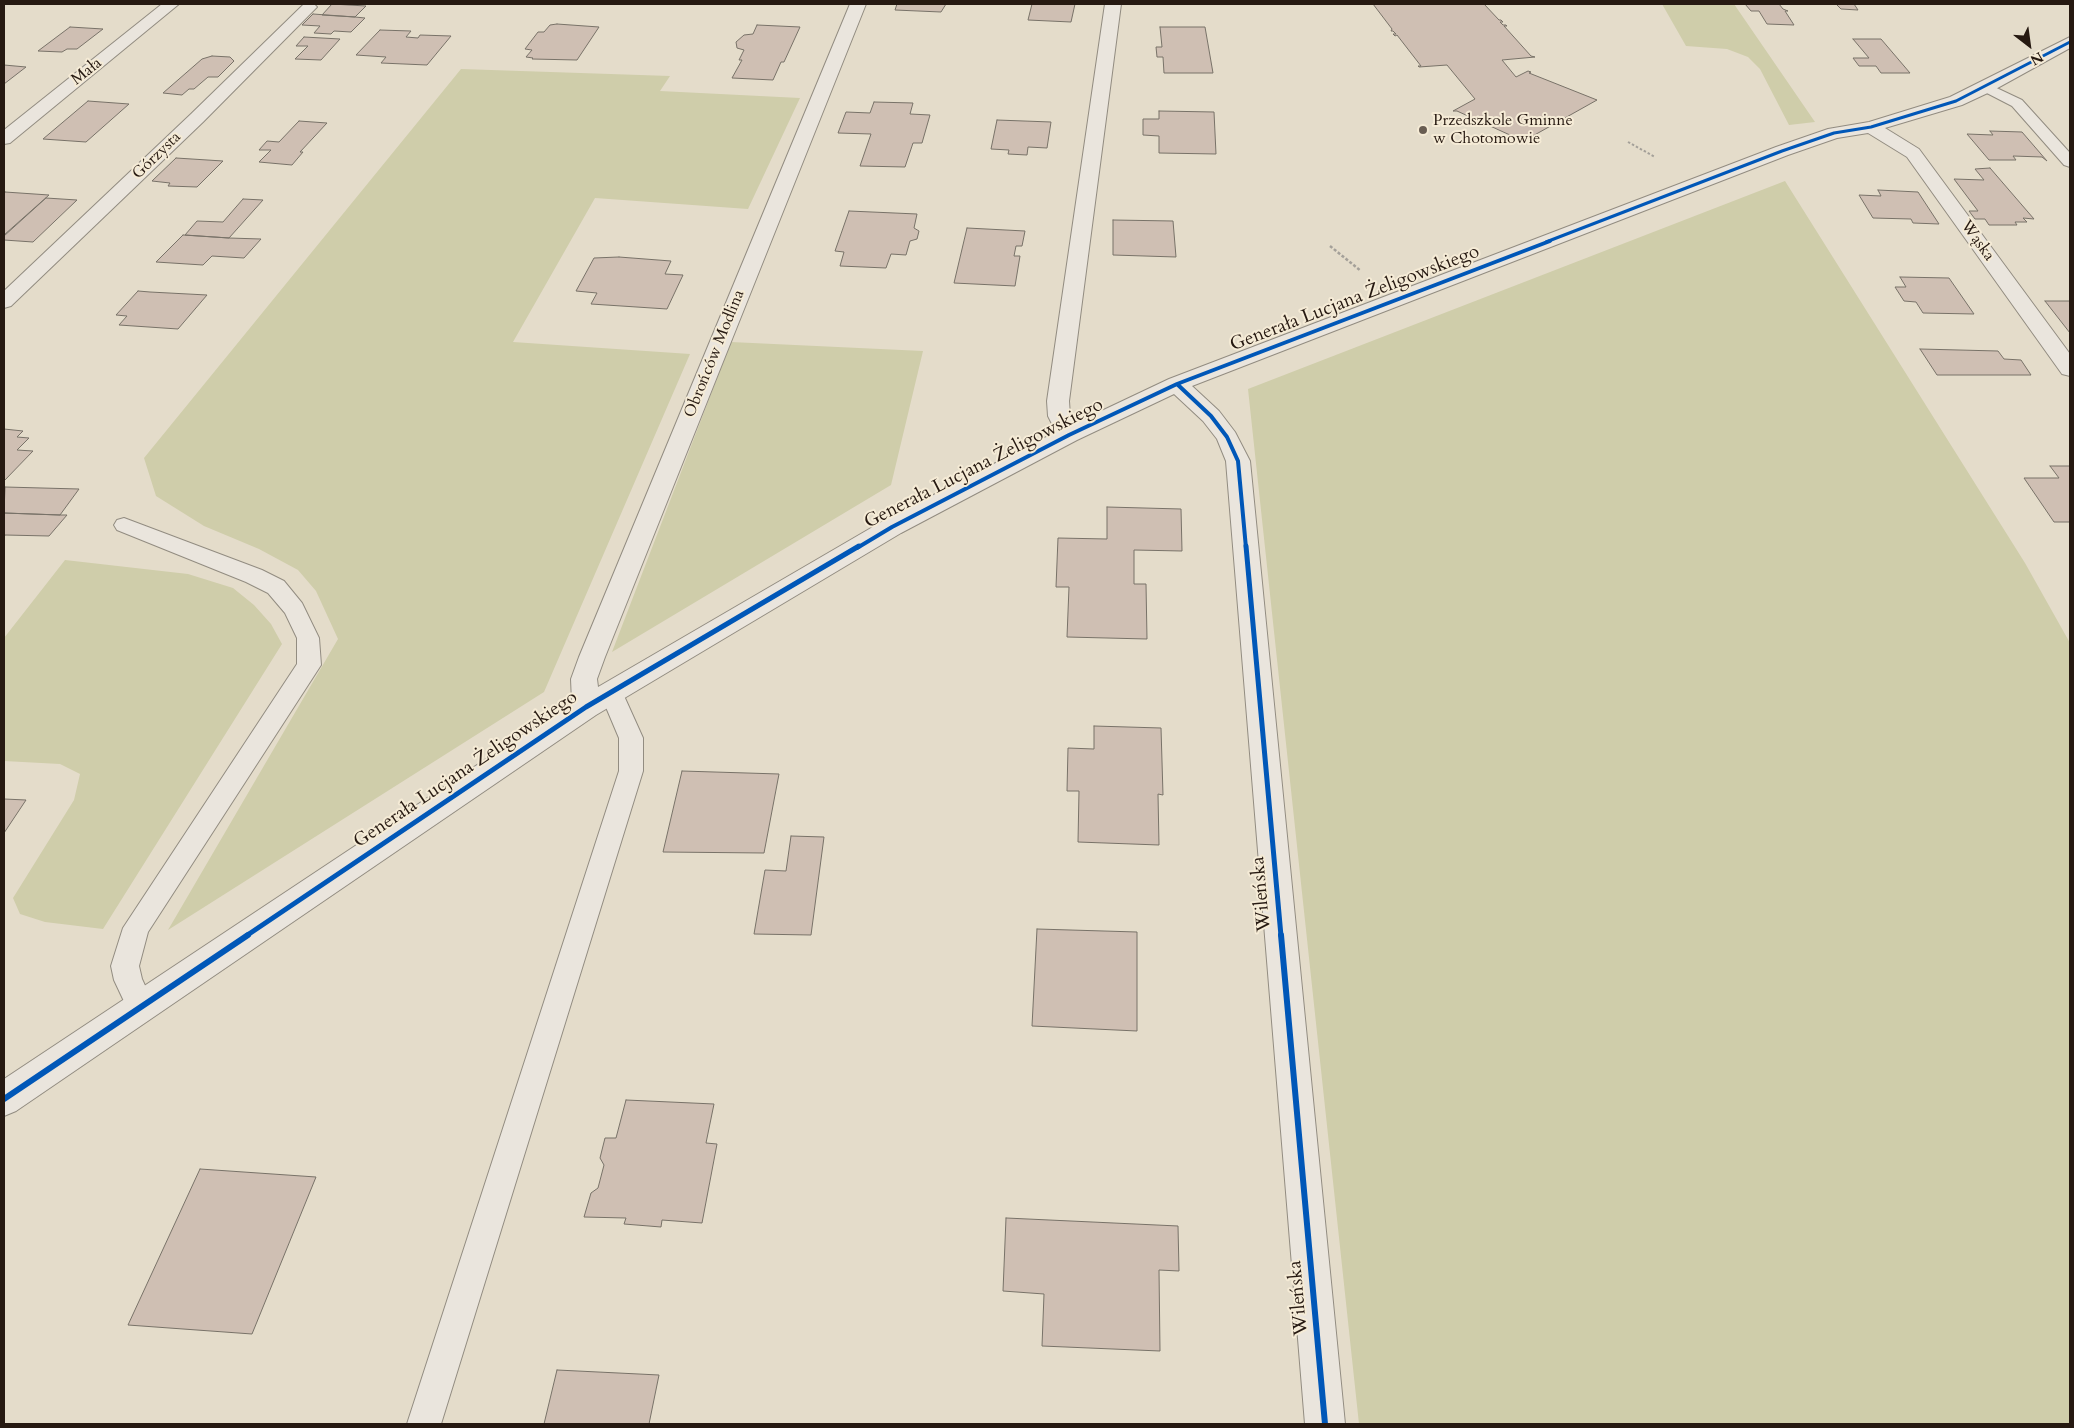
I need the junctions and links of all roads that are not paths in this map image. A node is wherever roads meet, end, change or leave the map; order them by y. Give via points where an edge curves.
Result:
1 (171, 4) edge
2 (858, 4) edge
3 (1114, 4) edge
4 (309, 7) dead end
5 (2070, 42) edge
6 (1986, 87) junction
7 (1871, 127) junction
8 (4, 139) edge
9 (2070, 162) edge
10 (4, 302) edge
11 (2070, 369) edge
12 (1177, 384) junction
13 (1070, 435) junction
14 (124, 525) dead end
15 (612, 694) junction
16 (586, 707) junction
17 (140, 1005) junction
18 (4, 1099) edge
19 (424, 1424) edge
20 (1325, 1424) edge

1 - 8 street, Mała
2 - 16 street, Obrońców Modlina via 592,657 584,679
3 - 13 street via 1058,401 1059,416
4 - 10 street, Górzysta
5 - 6 street, Generała Lucjana Żeligowskiego
6 - 7 street, Generała Lucjana Żeligowskiego via 1956,101
6 - 9 lane via 2017,103
7 - 11 street, Wąska via 1913,153
7 - 12 street, Generała Lucjana Żeligowskiego via 1808,141
12 - 13 street, Generała Lucjana Żeligowskiego
12 - 20 street, Wileńska via 1211,416 1238,461
13 - 15 street, Generała Lucjana Żeligowskiego via 892,527
14 - 17 lane via 276,587 294,609 308,638 309,665 136,928 125,966
15 - 16 street, Generała Lucjana Żeligowskiego
15 - 19 lane via 631,738 631,771
16 - 17 street, Generała Lucjana Żeligowskiego
17 - 18 street, Generała Lucjana Żeligowskiego

